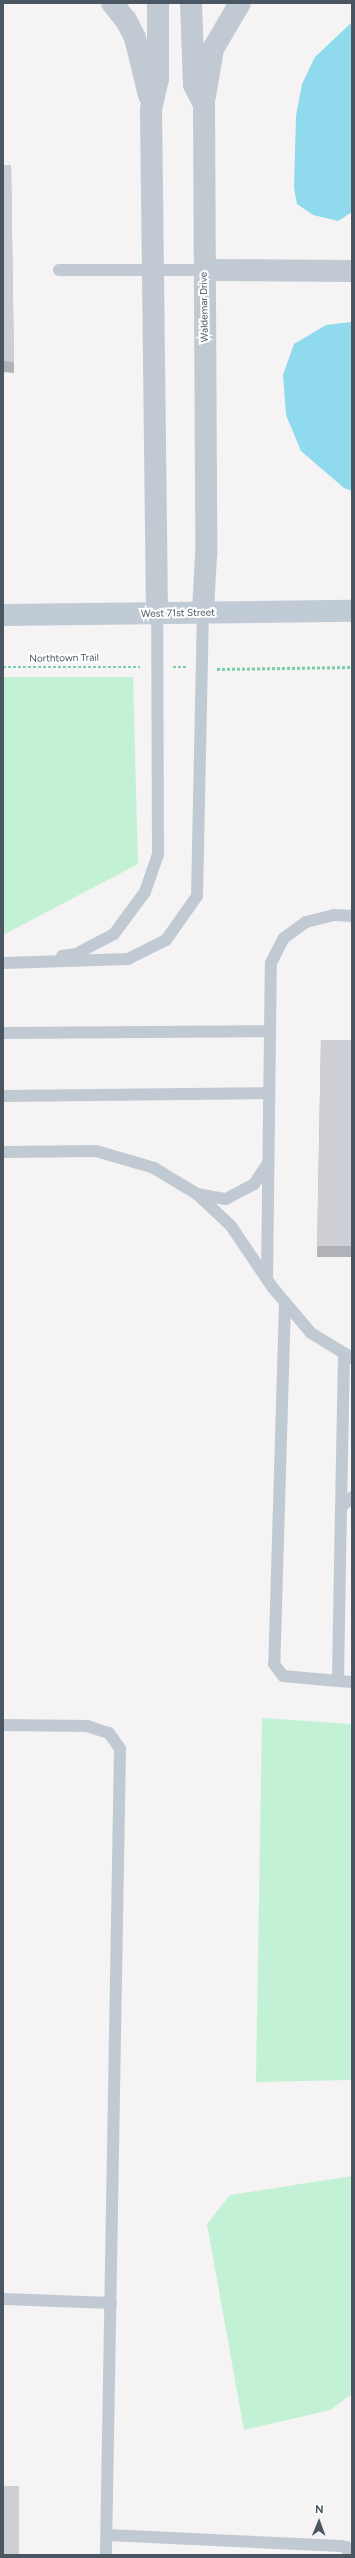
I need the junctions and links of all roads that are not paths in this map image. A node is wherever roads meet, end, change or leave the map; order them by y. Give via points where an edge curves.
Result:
1 (112, 3) edge
2 (158, 3) edge
3 (191, 3) edge
4 (240, 3) edge
5 (204, 105) junction
6 (151, 109) junction
7 (59, 270) dead end
8 (154, 270) junction
9 (203, 270) junction
10 (352, 271) edge
11 (352, 611) edge
12 (157, 613) junction
13 (203, 613) junction
14 (3, 615) edge
15 (352, 916) edge
16 (8, 963) edge
17 (270, 1031) junction
18 (3, 1033) edge
19 (269, 1093) junction
20 (3, 1096) edge
21 (3, 1152) edge
22 (268, 1163) junction
23 (197, 1194) junction
24 (267, 1279) junction
25 (285, 1303) junction
26 (348, 1356) edge
27 (352, 1497) edge
28 (342, 1507) junction
29 (338, 1681) junction
30 (352, 1682) edge
31 (3, 1725) edge
32 (3, 2299) edge
33 (111, 2303) junction
34 (106, 2535) junction
35 (106, 2555) edge
36 (350, 2555) edge

1 - 6 street via 126,20 135,38
2 - 6 street via 158,79
3 - 5 street, Waldemar Drive via 194,85
4 - 5 street via 213,49 207,73
5 - 9 street, Waldemar Drive
6 - 8 street
7 - 8 lane
8 - 9 lane
8 - 12 street
9 - 10 street
9 - 13 street, Waldemar Drive via 206,555
11 - 13 main road, West 71st Street
12 - 13 main road, West 71st Street
12 - 14 main road, West 71st Street
12 - 16 lane via 158,855 145,892 114,934 76,954
13 - 16 lane via 197,896 166,940 128,959
15 - 17 lane via 334,916 306,922 284,938 271,963
17 - 18 lane
17 - 19 lane
19 - 20 lane
19 - 22 lane
21 - 23 lane via 96,1151 154,1168
22 - 23 lane via 254,1184 226,1199
22 - 24 lane
23 - 24 lane via 231,1226
24 - 25 lane
25 - 26 lane via 311,1334
25 - 29 lane via 274,1664 283,1676
26 - 28 lane
27 - 28 lane
28 - 29 lane
29 - 30 lane
31 - 33 lane via 87,1726 109,1733 120,1749
32 - 33 lane
33 - 34 lane
34 - 35 lane
34 - 36 lane via 341,2546 346,2547

